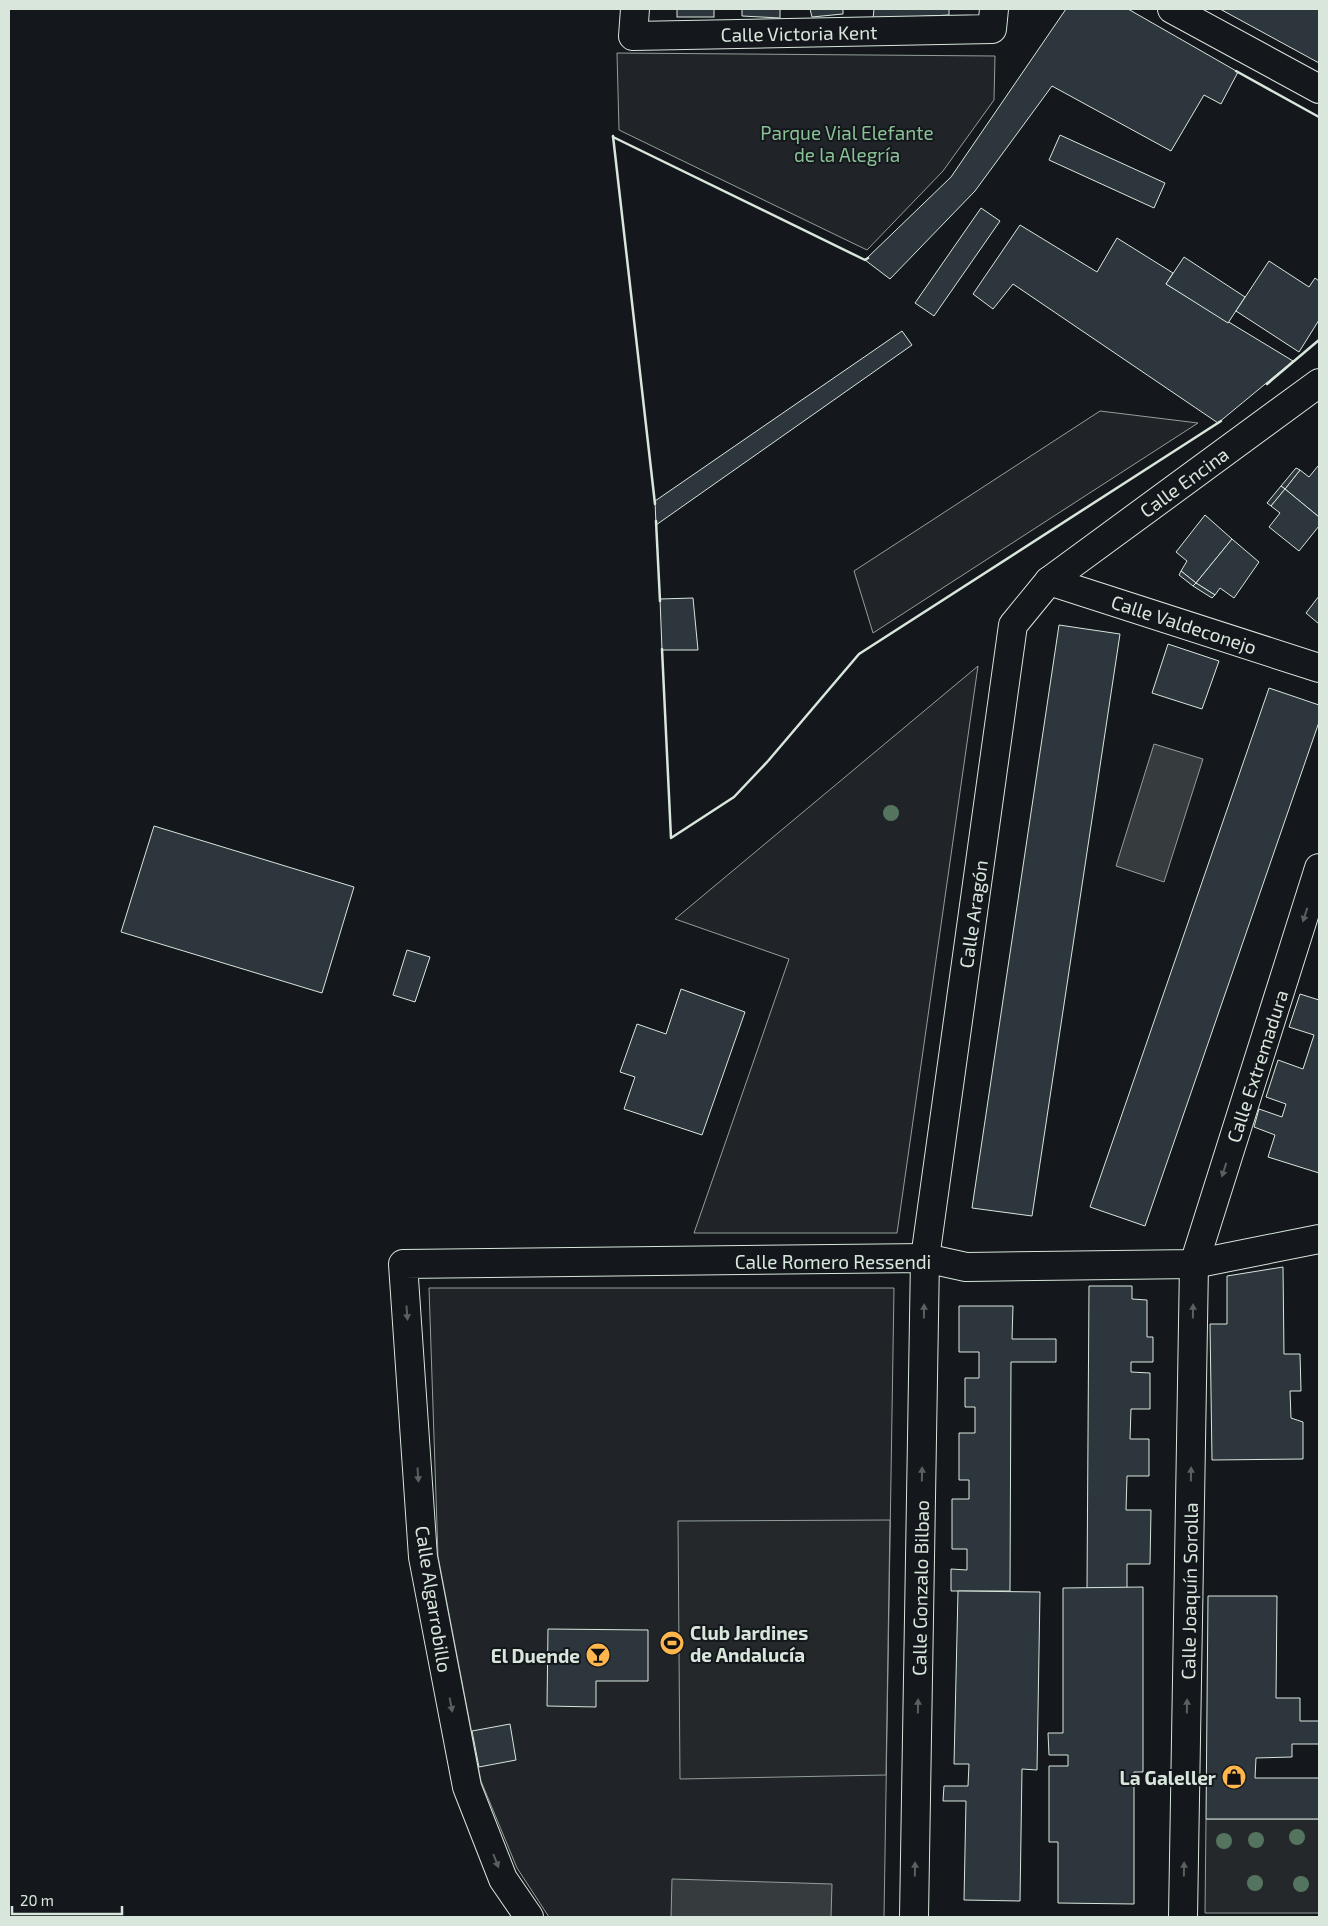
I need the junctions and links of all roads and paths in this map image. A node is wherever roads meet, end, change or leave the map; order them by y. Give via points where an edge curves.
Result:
1 (635, 9) edge
2 (1172, 9) edge
3 (993, 19) edge
4 (1319, 89) edge
5 (1319, 383) edge
6 (1049, 581) junction
7 (1319, 668) edge
8 (1319, 868) edge
9 (1319, 1239) edge
10 (925, 1258) junction
11 (403, 1264) joint
12 (1194, 1264) junction
13 (529, 1917) edge
14 (914, 1917) edge
15 (1183, 1917) edge

1 - 3 street, Calle Victoria Kent via 633,36
2 - 4 street
5 - 6 street, Calle Encina
6 - 7 street, Calle Valdeconejo
6 - 10 street, Calle Aragón via 1013,625
8 -> 12 street, Calle Extremadura
9 - 12 street, Calle Romero Ressendi
10 - 11 street, Calle Romero Ressendi
10 - 12 street, Calle Romero Ressendi via 966,1268
14 -> 10 street, Calle Gonzalo Bilbao
11 -> 13 street, Calle Algarrobillo via 423,1557 467,1787 503,1879
15 -> 12 street, Calle Joaquín Sorolla

